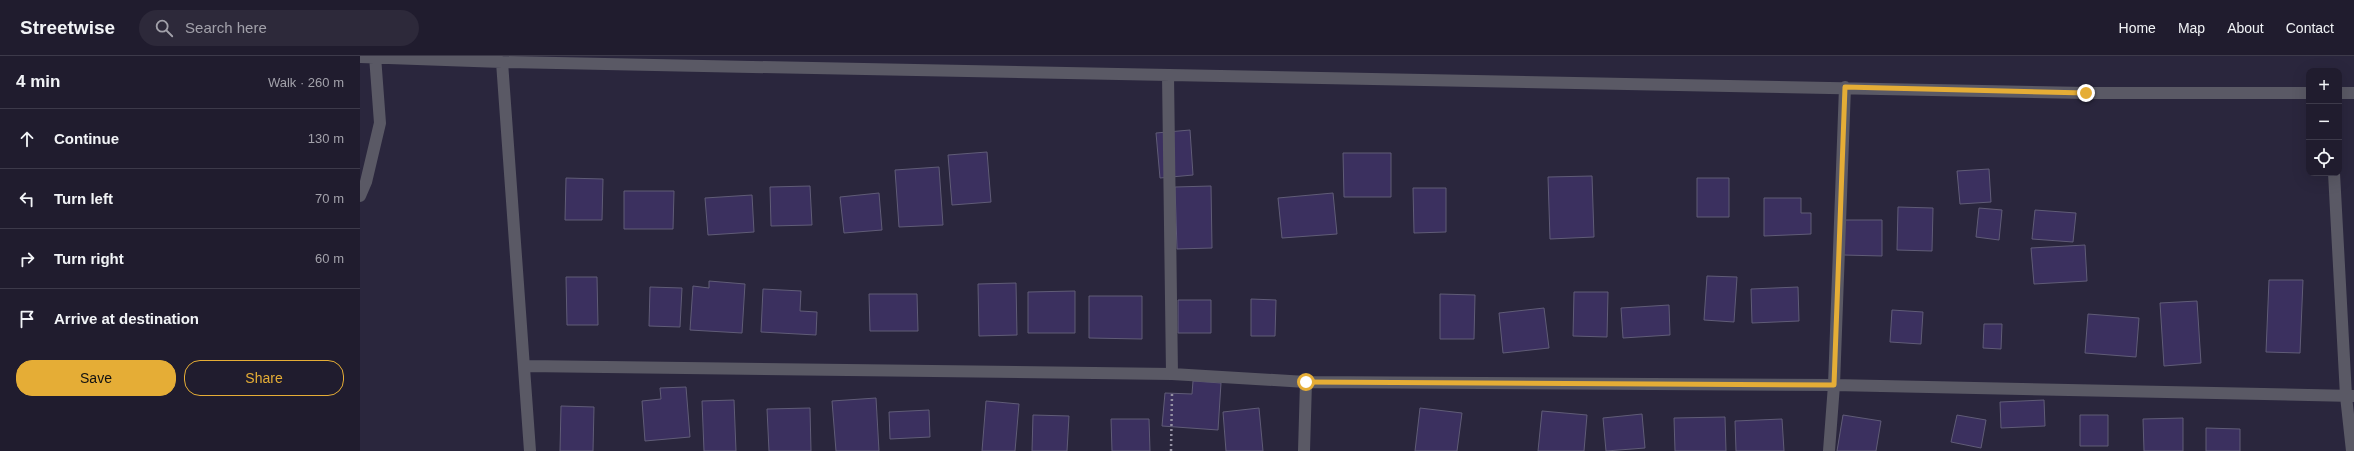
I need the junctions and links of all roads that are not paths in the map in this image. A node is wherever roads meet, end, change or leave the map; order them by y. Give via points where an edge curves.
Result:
1 (375, 56) edge
2 (360, 57) edge
3 (502, 62) junction
4 (1168, 75) junction
5 (1845, 87) junction
6 (2306, 93) edge
7 (2342, 93) edge
8 (2354, 93) edge
9 (2334, 176) edge
10 (360, 196) edge
11 (526, 366) junction
12 (1172, 374) junction
13 (1306, 382) junction
14 (1834, 385) junction
15 (2350, 396) edge
16 (530, 451) edge
17 (1304, 451) edge
18 (1829, 451) edge
19 (2352, 451) edge

1 - 2 street
1 - 3 street
1 - 10 street via 380,122 366,182
3 - 4 street
3 - 11 street
4 - 5 street
4 - 12 street
5 - 6 street via 2086,93
5 - 14 street
7 - 8 street
9 - 15 street
11 - 12 street
11 - 16 street
12 - 13 street
13 - 14 street
13 - 17 street
14 - 15 street
14 - 18 street
15 - 19 street

